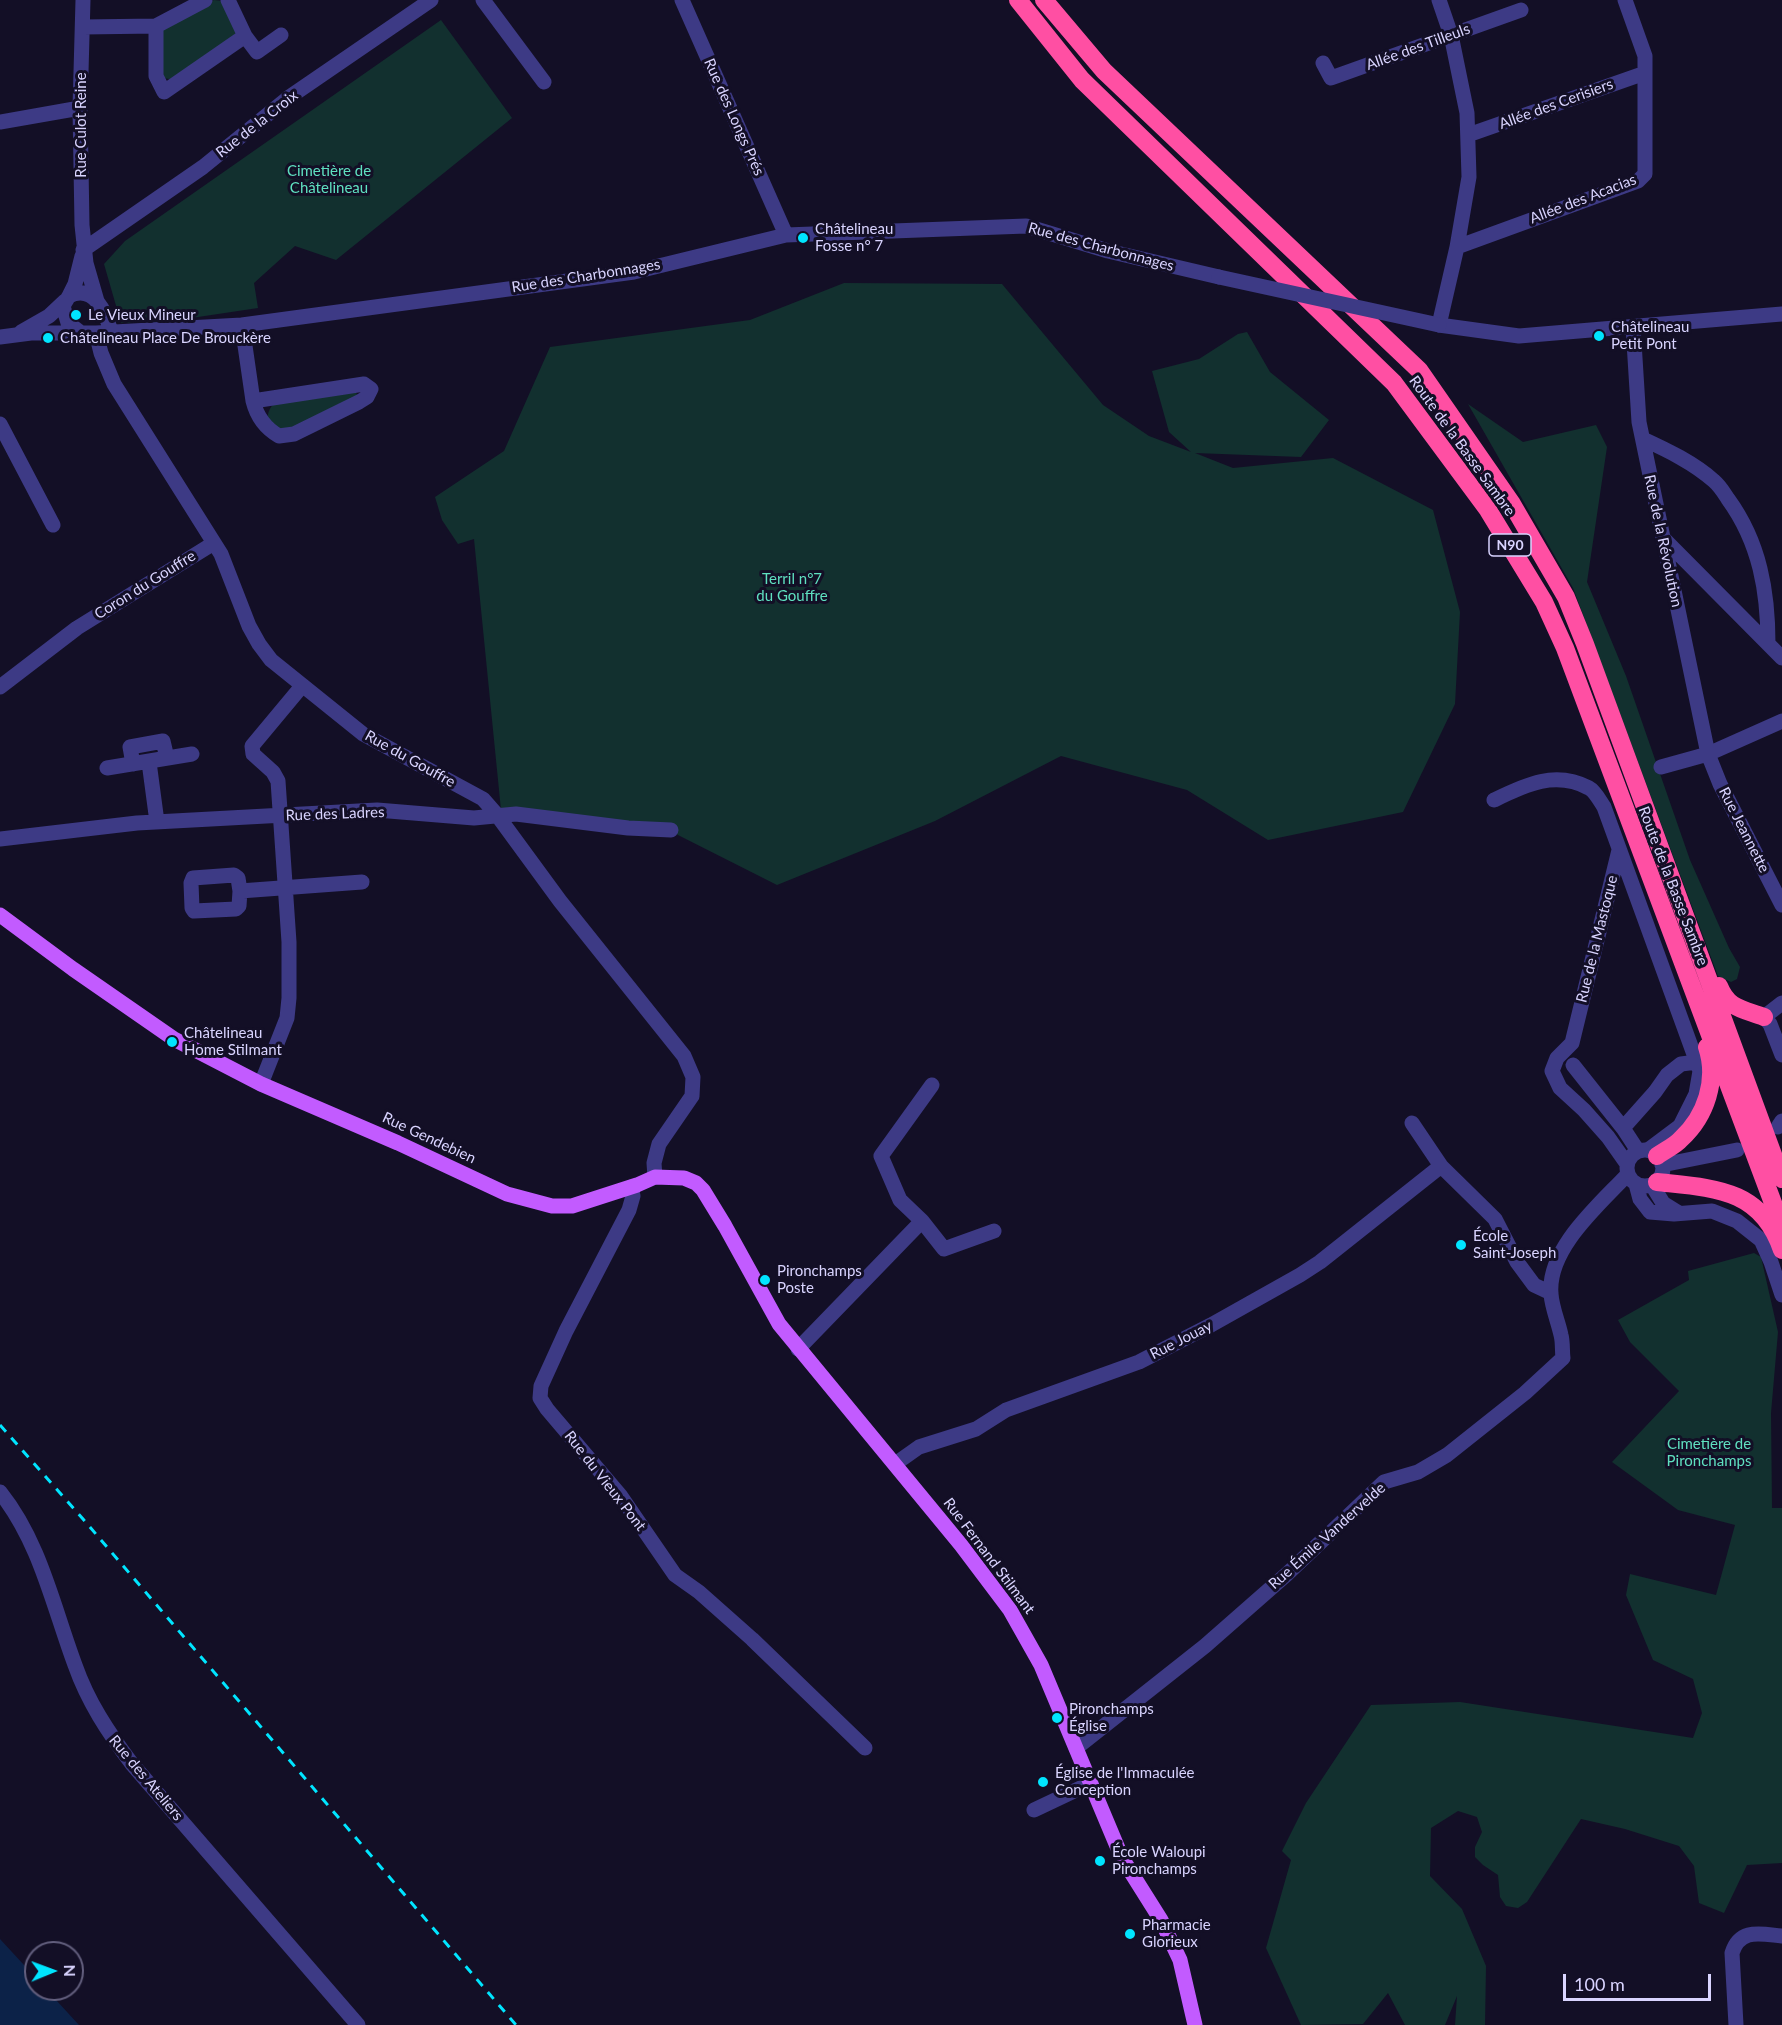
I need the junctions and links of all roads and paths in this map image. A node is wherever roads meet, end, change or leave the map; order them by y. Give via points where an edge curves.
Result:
1 (83, 0) edge
2 (205, 0) edge
3 (228, 0) edge
4 (431, 0) edge
5 (483, 0) edge
6 (682, 0) edge
7 (1018, 0) edge
8 (1044, 0) edge
9 (1439, 0) edge
10 (1625, 0) edge
11 (1521, 10) dead end
12 (156, 26) junction
13 (83, 27) junction
14 (281, 35) dead end
15 (1451, 35) junction
16 (245, 36) junction
17 (1323, 63) dead end
18 (1645, 72) junction
19 (544, 82) dead end
20 (80, 108) junction
21 (0, 122) edge
22 (1467, 135) junction
23 (786, 235) junction
24 (1457, 247) junction
25 (83, 250) junction
26 (67, 299) junction
27 (97, 301) junction
28 (1782, 314) edge
29 (242, 325) junction
30 (1439, 325) junction
31 (1633, 326) junction
32 (96, 333) junction
33 (16, 335) junction
34 (0, 337) edge
35 (254, 401) junction
36 (0, 424) edge
37 (1642, 439) junction
38 (53, 525) dead end
39 (1663, 538) junction
40 (214, 543) junction
41 (1768, 644) junction
42 (1782, 658) edge
43 (302, 686) junction
44 (0, 687) edge
45 (1782, 721) edge
46 (192, 754) dead end
47 (1708, 754) junction
48 (167, 758) junction
49 (149, 762) junction
50 (133, 764) junction
51 (1661, 767) dead end
52 (107, 768) dead end
53 (1494, 800) dead end
54 (497, 815) junction
55 (281, 816) junction
56 (157, 822) junction
57 (670, 830) dead end
58 (0, 839) edge
59 (1619, 850) junction
60 (362, 882) dead end
61 (286, 889) junction
62 (240, 891) dead end
63 (1638, 900) junction
64 (1680, 901) junction
65 (1605, 905) junction
66 (1782, 905) edge
67 (0, 915) edge
68 (1681, 956) junction
69 (1782, 1003) edge
70 (1764, 1017) junction
71 (1782, 1055) edge
72 (1697, 1062) junction
73 (1573, 1065) dead end
74 (261, 1084) junction
75 (932, 1085) dead end
76 (1412, 1123) dead end
77 (1623, 1128) junction
78 (1737, 1150) dead end
79 (1652, 1165) junction
80 (1441, 1166) junction
81 (1630, 1174) junction
82 (655, 1177) junction
83 (1782, 1179) edge
84 (631, 1187) junction
85 (1679, 1213) junction
86 (922, 1221) junction
87 (1782, 1227) edge
88 (994, 1231) dead end
89 (1782, 1250) edge
90 (1551, 1293) junction
91 (1782, 1295) edge
92 (798, 1349) junction
93 (895, 1464) junction
94 (0, 1492) edge
95 (865, 1748) dead end
96 (1076, 1748) junction
97 (1092, 1783) junction
98 (1034, 1810) dead end
99 (1782, 1936) edge
100 (358, 2025) edge
101 (1195, 2025) edge
102 (1736, 2025) edge

1 - 13 street, Rue Culot Reine
2 - 12 street
3 - 16 street
4 - 25 street, Rue de la Croix via 288,98 203,167
5 - 19 street
6 - 23 street, Rue des Longs Prés
7 - 68 highway, Route de la Basse Sambre / N90 via 1082,80 1394,383 1488,510 1544,602 1565,648
8 - 64 highway, Route de la Basse Sambre / N90 via 1104,71 1419,370 1512,504 1566,597
9 - 15 street
10 - 18 street, Allée des Acacias via 1645,56
11 - 15 street, Allée des Tilleuls
12 - 13 street
12 - 16 street via 156,76 164,92
13 - 20 street, Rue Culot Reine
14 - 16 street via 257,52
15 - 17 street, Allée des Tilleuls via 1331,78
15 - 22 street via 1467,113
18 - 22 street, Allée des Cerisiers
18 - 24 street, Allée des Acacias via 1645,174 1638,180
20 - 21 street
20 - 25 street, Rue Culot Reine
22 - 24 street via 1469,177
23 - 29 street, Rue des Charbonnages via 634,272
23 - 30 street, Rue des Charbonnages, bridge via 1026,226 1108,251
24 - 30 street
25 - 26 street
25 - 27 street
26 - 27 street via 84,293
26 - 32 street via 63,311 66,321
26 - 33 street via 49,316
27 - 32 street
28 - 31 street, Rue des Charbonnages
29 - 32 street, Rue des Charbonnages
29 - 35 street
30 - 31 street, Rue des Charbonnages via 1519,336
31 - 37 street, Rue de la Révolution
32 - 33 street, Rue des Charbonnages
32 - 40 street, Rue du Gouffre via 114,384
33 - 34 street, Rue des Charbonnages
35 - 35 street via 264,424 285,436 367,397 370,389 364,384
36 - 38 street
37 - 39 street, Rue de la Révolution
37 - 41 street via 1692,464 1716,482 1736,509 1759,560
39 - 41 street
39 - 47 street, Rue de la Révolution
40 - 43 street, Rue du Gouffre via 259,644 271,660
40 - 44 street, Coron du Gouffre via 77,628
41 - 42 street
43 - 54 street, Rue du Gouffre via 363,734 483,799
43 - 55 street via 252,746 253,754 278,781
45 - 47 street
46 - 48 street
47 - 51 street
47 - 66 street, Rue Jeannette
48 - 49 street
48 - 50 street via 163,741 130,747
49 - 50 street
49 - 56 street
50 - 52 street
53 - 59 street via 1528,784 1560,779 1591,789 1604,807
54 - 55 street, Rue des Ladres via 474,818 377,810
54 - 57 street, Rue des Ladres
54 - 82 street, Rue du Gouffre via 689,1066 692,1096 660,1144 654,1163
55 - 56 street, Rue des Ladres
55 - 61 street
56 - 58 street, Rue des Ladres
59 - 63 street, Rue Émile Vandervelde
59 - 65 street, Rue de la Mastoque
60 - 61 street
61 - 62 street
61 - 74 street via 287,1018
63 - 65 street via 1623,894
63 - 72 street, Rue Émile Vandervelde
64 - 70 highway via 1692,916 1723,996 1733,1006
64 - 83 highway, Route de la Basse Sambre / N90
65 - 81 street, Rue de la Mastoque via 1572,1043 1557,1058 1552,1071 1560,1088 1624,1157
67 - 74 main road, Rue Gendebien via 174,1039
68 - 79 highway via 1682,976 1710,1055 1711,1082 1705,1109 1694,1126
68 - 87 highway, Route de la Basse Sambre / N90
69 - 70 street
70 - 71 street
72 - 77 street via 1681,1064 1667,1075
72 - 79 street, Rue Émile Vandervelde via 1700,1071 1696,1094 1680,1126
73 - 77 street
74 - 84 main road, Rue Gendebien via 507,1194 552,1206 572,1206
75 - 86 street via 881,1156 900,1200
76 - 80 street
77 - 79 street
78 - 79 street
79 - 81 street via 1646,1186
79 - 81 street, Rue Émile Vandervelde via 1632,1154
79 - 85 street via 1663,1203
79 - 89 highway via 1743,1199 1764,1216
80 - 90 street via 1495,1219 1534,1285
80 - 93 street, Rue Jouay via 1320,1262 1211,1325 1139,1362 1006,1410 976,1429 919,1447
81 - 85 street via 1650,1212
81 - 90 street, Rue Émile Vandervelde via 1607,1194 1563,1248 1553,1273
82 - 84 main road, Rue Gendebien
82 - 92 main road, Rue Gendebien via 684,1178 703,1190 779,1324
84 - 95 street, Rue du Vieux Pont via 629,1210 566,1331 541,1386 540,1398 620,1495 675,1575 752,1639
85 - 91 street via 1712,1211 1750,1230 1761,1240
86 - 88 street via 944,1249
86 - 92 street
90 - 96 street, Rue Émile Vandervelde via 1563,1358 1448,1455 1418,1472 1384,1482 1205,1646
92 - 93 main road, Rue Fernand Stilmant
93 - 96 main road, Rue Fernand Stilmant via 1010,1610 1041,1665
94 - 100 street, Rue des Ateliers via 38,1557 75,1666 106,1731
96 - 97 main road, Rue Fernand Stilmant
97 - 98 street
97 - 101 main road, Rue Fernand Stilmant via 1122,1858 1161,1920 1180,1960
99 - 102 street via 1746,1935 1735,1942 1732,1990

